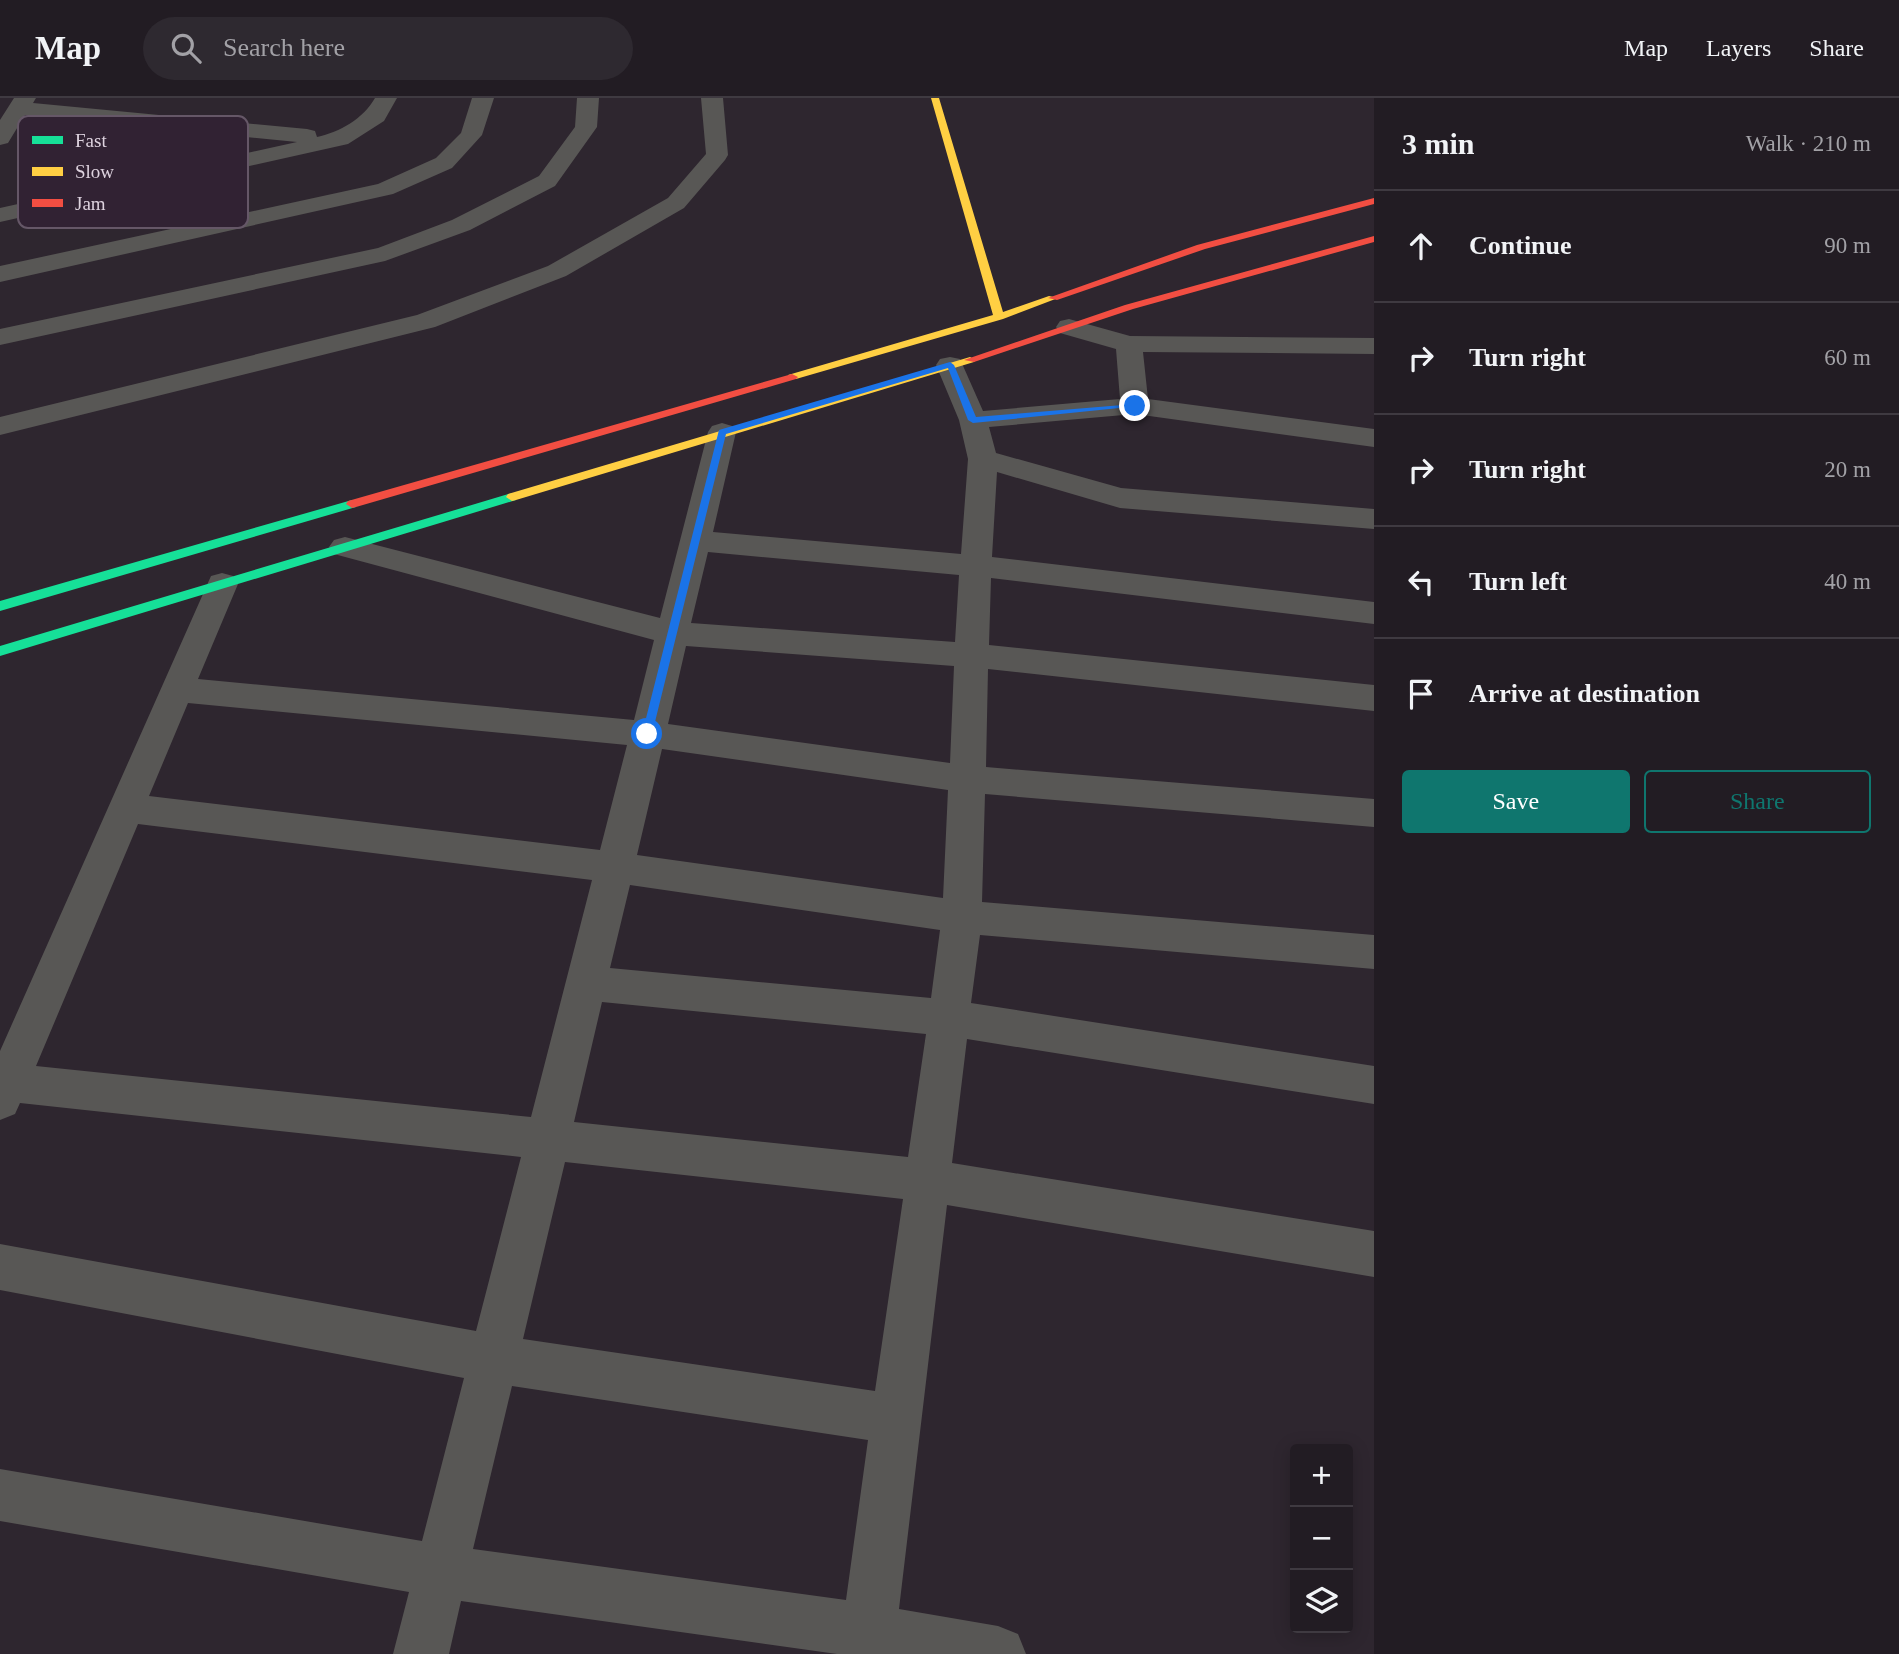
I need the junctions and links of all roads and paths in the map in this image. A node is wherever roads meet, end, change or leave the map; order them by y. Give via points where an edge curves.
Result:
1 (386, 98) edge
2 (483, 98) edge
3 (589, 98) edge
4 (712, 98) edge
5 (935, 98) edge
6 (22, 103) edge
7 (137, 116) edge
8 (248, 129) edge
9 (0, 138) edge
10 (340, 139) junction
11 (248, 160) edge
12 (1374, 201) edge
13 (18, 211) edge
14 (0, 215) edge
15 (248, 220) edge
16 (211, 228) edge
17 (1373, 241) edge
18 (0, 274) edge
19 (999, 317) junction
20 (1069, 327) junction
21 (0, 337) edge
22 (1129, 344) junction
23 (1374, 346) edge
24 (950, 365) junction
25 (1135, 406) junction
26 (973, 420) junction
27 (0, 426) edge
28 (722, 432) junction
29 (1374, 438) edge
30 (983, 459) junction
31 (1374, 519) edge
32 (695, 541) junction
33 (345, 547) junction
34 (976, 566) junction
35 (222, 584) junction
36 (0, 606) edge
37 (1374, 613) edge
38 (672, 633) junction
39 (0, 650) edge
40 (972, 655) junction
41 (177, 689) junction
42 (1374, 698) edge
43 (647, 734) junction
44 (967, 779) junction
45 (126, 808) junction
46 (1374, 813) edge
47 (615, 867) junction
48 (962, 917) junction
49 (1374, 952) edge
50 (586, 984) junction
51 (949, 1018) junction
52 (1374, 1086) edge
53 (4, 1091) edge
54 (547, 1142) junction
55 (927, 1180) junction
56 (1374, 1254) edge
57 (0, 1268) edge
58 (493, 1359) junction
59 (896, 1419) junction
60 (0, 1496) edge
61 (441, 1571) junction
62 (867, 1643) edge
63 (421, 1654) edge
64 (998, 1654) edge

1 - 10 street via 376,116
2 - 15 street via 471,135 444,163 385,190
3 - 21 street via 586,127 547,181 461,225 385,254
4 - 27 street via 717,155 676,203 557,271 426,321
5 - 19 street
6 - 7 street
6 - 9 street
8 - 10 street
10 - 11 street
12 - 19 street via 1200,247
13 - 14 street
16 - 18 street
17 - 20 street
19 - 36 street
20 - 22 street
20 - 24 street
22 - 23 street
22 - 25 street
24 - 26 street
24 - 28 street
25 - 26 street
25 - 29 street
26 - 30 street
28 - 32 street
28 - 33 street
30 - 31 street via 1120,498
30 - 34 street
32 - 34 street
32 - 38 street
33 - 35 street
33 - 38 street
34 - 37 street
34 - 40 street
35 - 39 street
35 - 41 street
38 - 40 street
38 - 43 street
40 - 42 street
40 - 44 street
41 - 43 street
41 - 45 street
43 - 44 street
43 - 47 street
44 - 46 street
44 - 48 street
45 - 47 street
45 - 53 street
47 - 48 street
47 - 50 street
48 - 49 street
48 - 51 street
50 - 51 street
50 - 54 street
51 - 52 street
51 - 55 street
53 - 54 street
54 - 55 street
54 - 58 street
55 - 56 street
55 - 59 street
57 - 58 street
58 - 59 street
58 - 61 street
59 - 62 street
60 - 61 street
61 - 62 street
61 - 63 street
62 - 64 street

